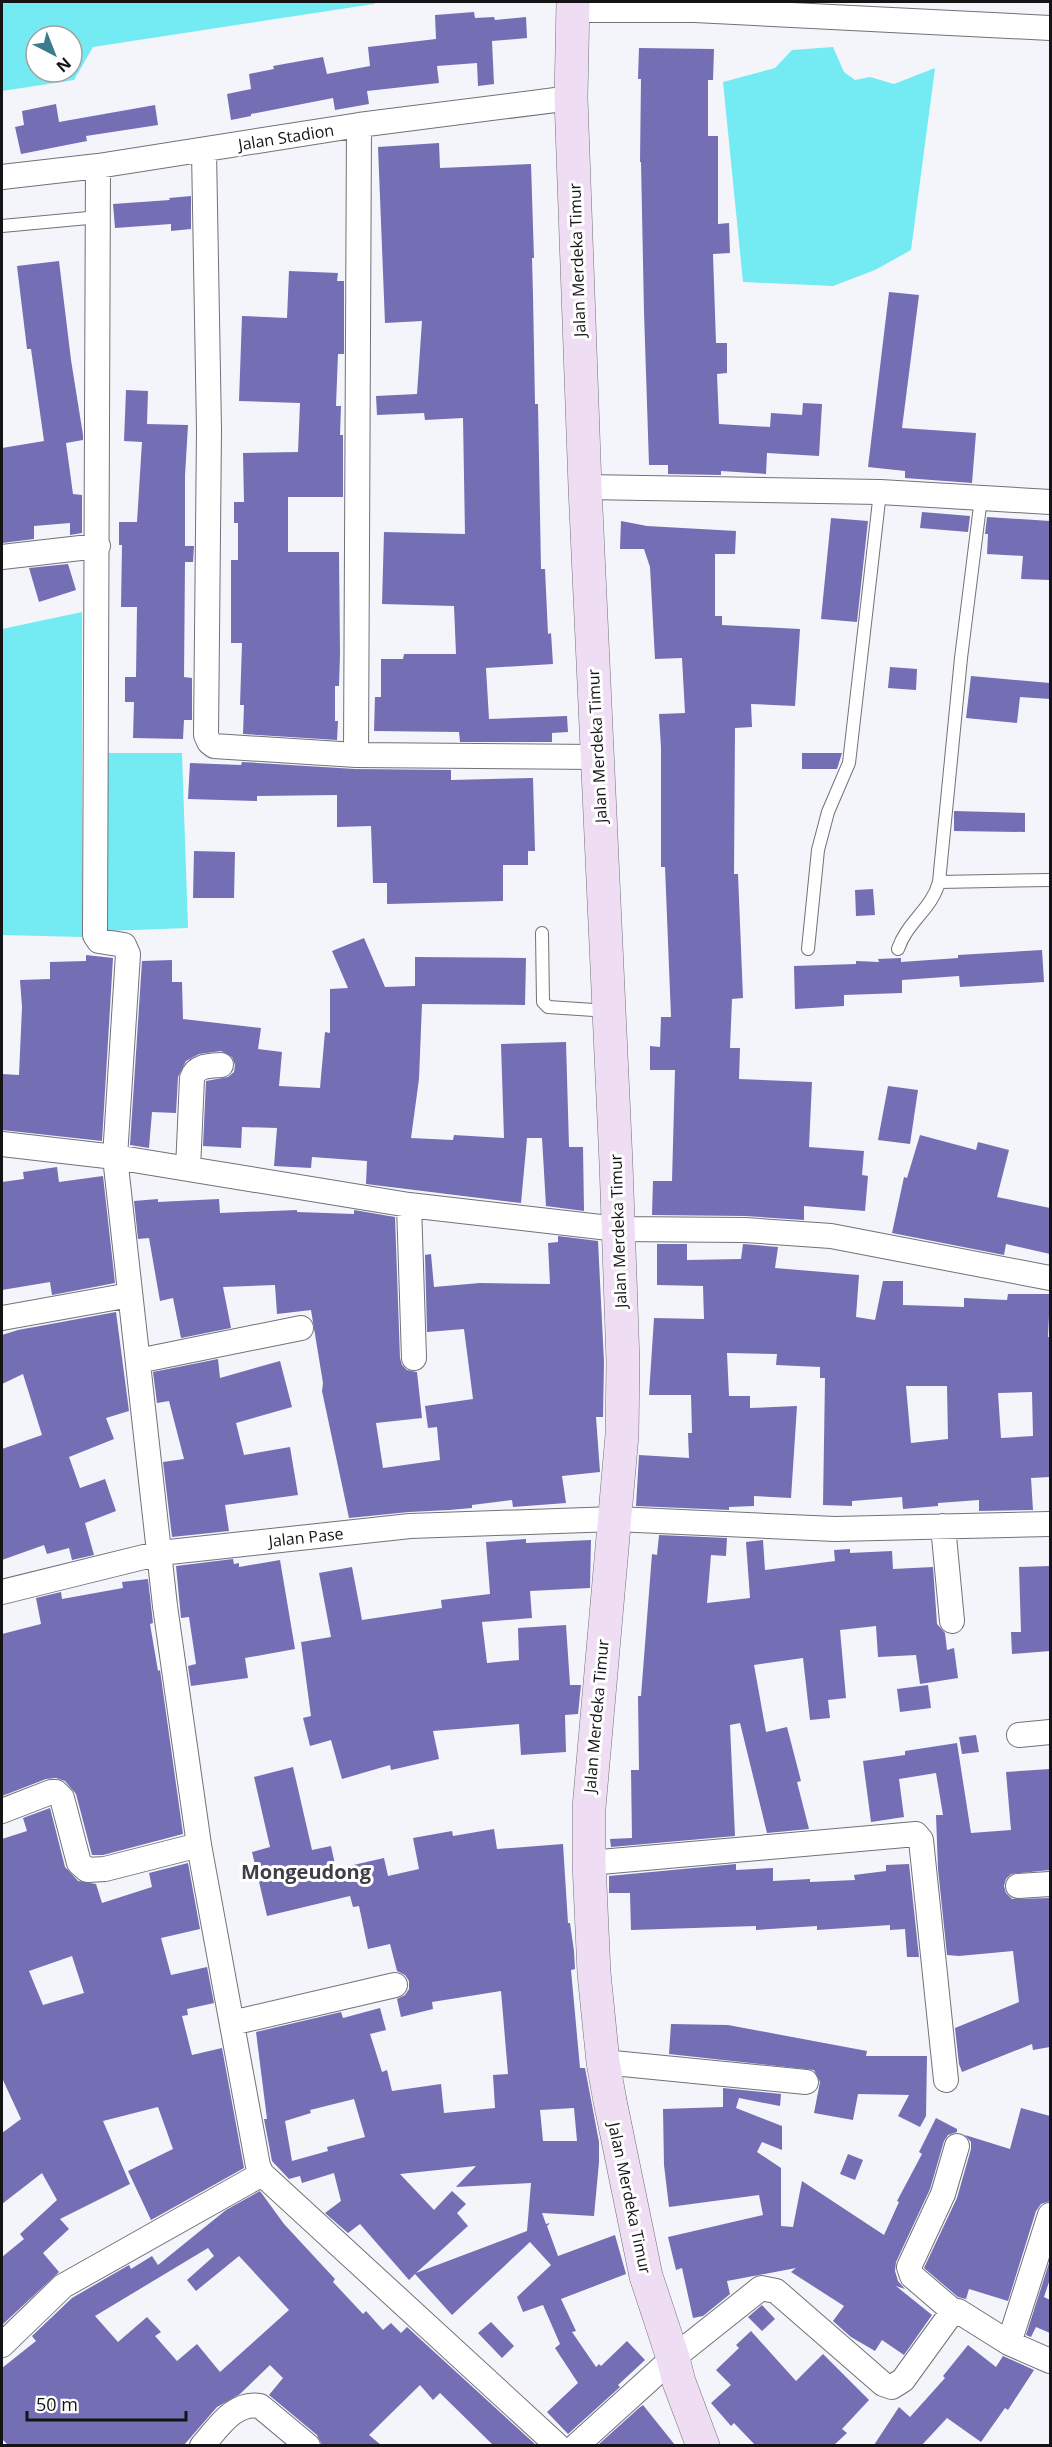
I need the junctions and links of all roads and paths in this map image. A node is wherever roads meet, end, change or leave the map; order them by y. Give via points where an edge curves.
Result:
1 (573, 6) edge
2 (1050, 28) edge
3 (571, 98) junction
4 (359, 125) junction
5 (204, 151) junction
6 (98, 166) junction
7 (2, 177) edge
8 (99, 217) junction
9 (2, 226) edge
10 (585, 487) junction
11 (880, 492) junction
12 (981, 498) junction
13 (1050, 502) edge
14 (98, 546) junction
15 (2, 558) edge
16 (356, 754) junction
17 (597, 757) junction
18 (1050, 880) edge
19 (939, 882) junction
20 (542, 933) dead end
21 (808, 949) dead end
22 (898, 949) dead end
23 (610, 1011) junction
24 (221, 1065) dead end
25 (2, 1144) edge
26 (115, 1157) junction
27 (188, 1169) junction
28 (409, 1205) junction
29 (618, 1229) junction
30 (1050, 1278) edge
31 (130, 1295) junction
32 (2, 1318) edge
33 (302, 1328) dead end
34 (414, 1358) dead end
35 (138, 1361) junction
36 (615, 1519) junction
37 (1050, 1524) edge
38 (943, 1526) junction
39 (160, 1553) junction
40 (2, 1592) edge
41 (952, 1621) dead end
42 (1050, 1732) edge
43 (1019, 1735) dead end
44 (2, 1811) edge
45 (199, 1845) junction
46 (589, 1863) junction
47 (1050, 1884) edge
48 (1018, 1886) dead end
49 (395, 1985) dead end
50 (232, 2023) junction
51 (603, 2062) junction
52 (946, 2080) dead end
53 (806, 2082) dead end
54 (957, 2146) dead end
55 (262, 2174) junction
56 (1050, 2215) edge
57 (953, 2311) junction
58 (1009, 2343) junction
59 (2, 2345) edge
60 (673, 2358) junction
61 (1050, 2361) edge
62 (293, 2441) edge
63 (202, 2445) edge
64 (558, 2445) edge
65 (576, 2445) edge
66 (703, 2445) edge

1 - 2 street
1 - 3 main road, Jalan Merdeka Timur
3 - 4 street, Jalan Stadion
3 - 10 main road, Jalan Merdeka Timur
4 - 5 street, Jalan Stadion
4 - 16 street
5 - 6 street, Jalan Stadion
5 - 16 street via 209,430 206,735 214,746
6 - 7 street, Jalan Stadion
6 - 8 street
8 - 9 lane
8 - 14 street
10 - 11 street
10 - 17 main road, Jalan Merdeka Timur
11 - 12 street
11 - 21 lane via 849,763 828,812 818,850
12 - 13 street
12 - 19 lane
14 - 15 street
14 - 26 street via 95,935 99,940 124,945 128,954
16 - 17 street
17 - 23 main road, Jalan Merdeka Timur
18 - 19 lane
19 - 22 lane via 935,895 903,934
20 - 23 lane via 543,1002 548,1007
23 - 29 main road, Jalan Merdeka Timur
24 - 27 street via 200,1067 193,1073
25 - 26 street
26 - 27 street
26 - 31 street
27 - 28 street
28 - 29 street
28 - 34 street
29 - 30 street via 745,1230 831,1236
29 - 36 main road, Jalan Merdeka Timur via 622,1435
31 - 32 street
31 - 35 street
33 - 35 street
35 - 39 street
36 - 38 street, Jalan Pase via 835,1529
36 - 39 street, Jalan Pase via 410,1526
36 - 46 main road, Jalan Merdeka Timur via 591,1774
37 - 38 street, Jalan Pase
38 - 41 street
39 - 40 street, Jalan Pase
39 - 45 street
42 - 43 street
44 - 45 street via 56,1792 62,1798 79,1863 87,1870
45 - 50 street
46 - 51 main road, Jalan Merdeka Timur
46 - 52 street via 916,1834 921,1840
47 - 48 street
49 - 50 street
50 - 55 street
51 - 53 street
51 - 60 main road, Jalan Merdeka Timur via 646,2276
54 - 57 street via 943,2194 909,2267 912,2276
55 - 59 street via 63,2286
55 - 64 street
56 - 58 street
57 - 58 street
57 - 60 street via 903,2380 892,2386 883,2384 776,2290 768,2288 754,2292
58 - 61 street
60 - 65 street
60 - 66 main road, Jalan Merdeka Timur via 678,2382
62 - 63 street via 260,2406 252,2405 235,2410

